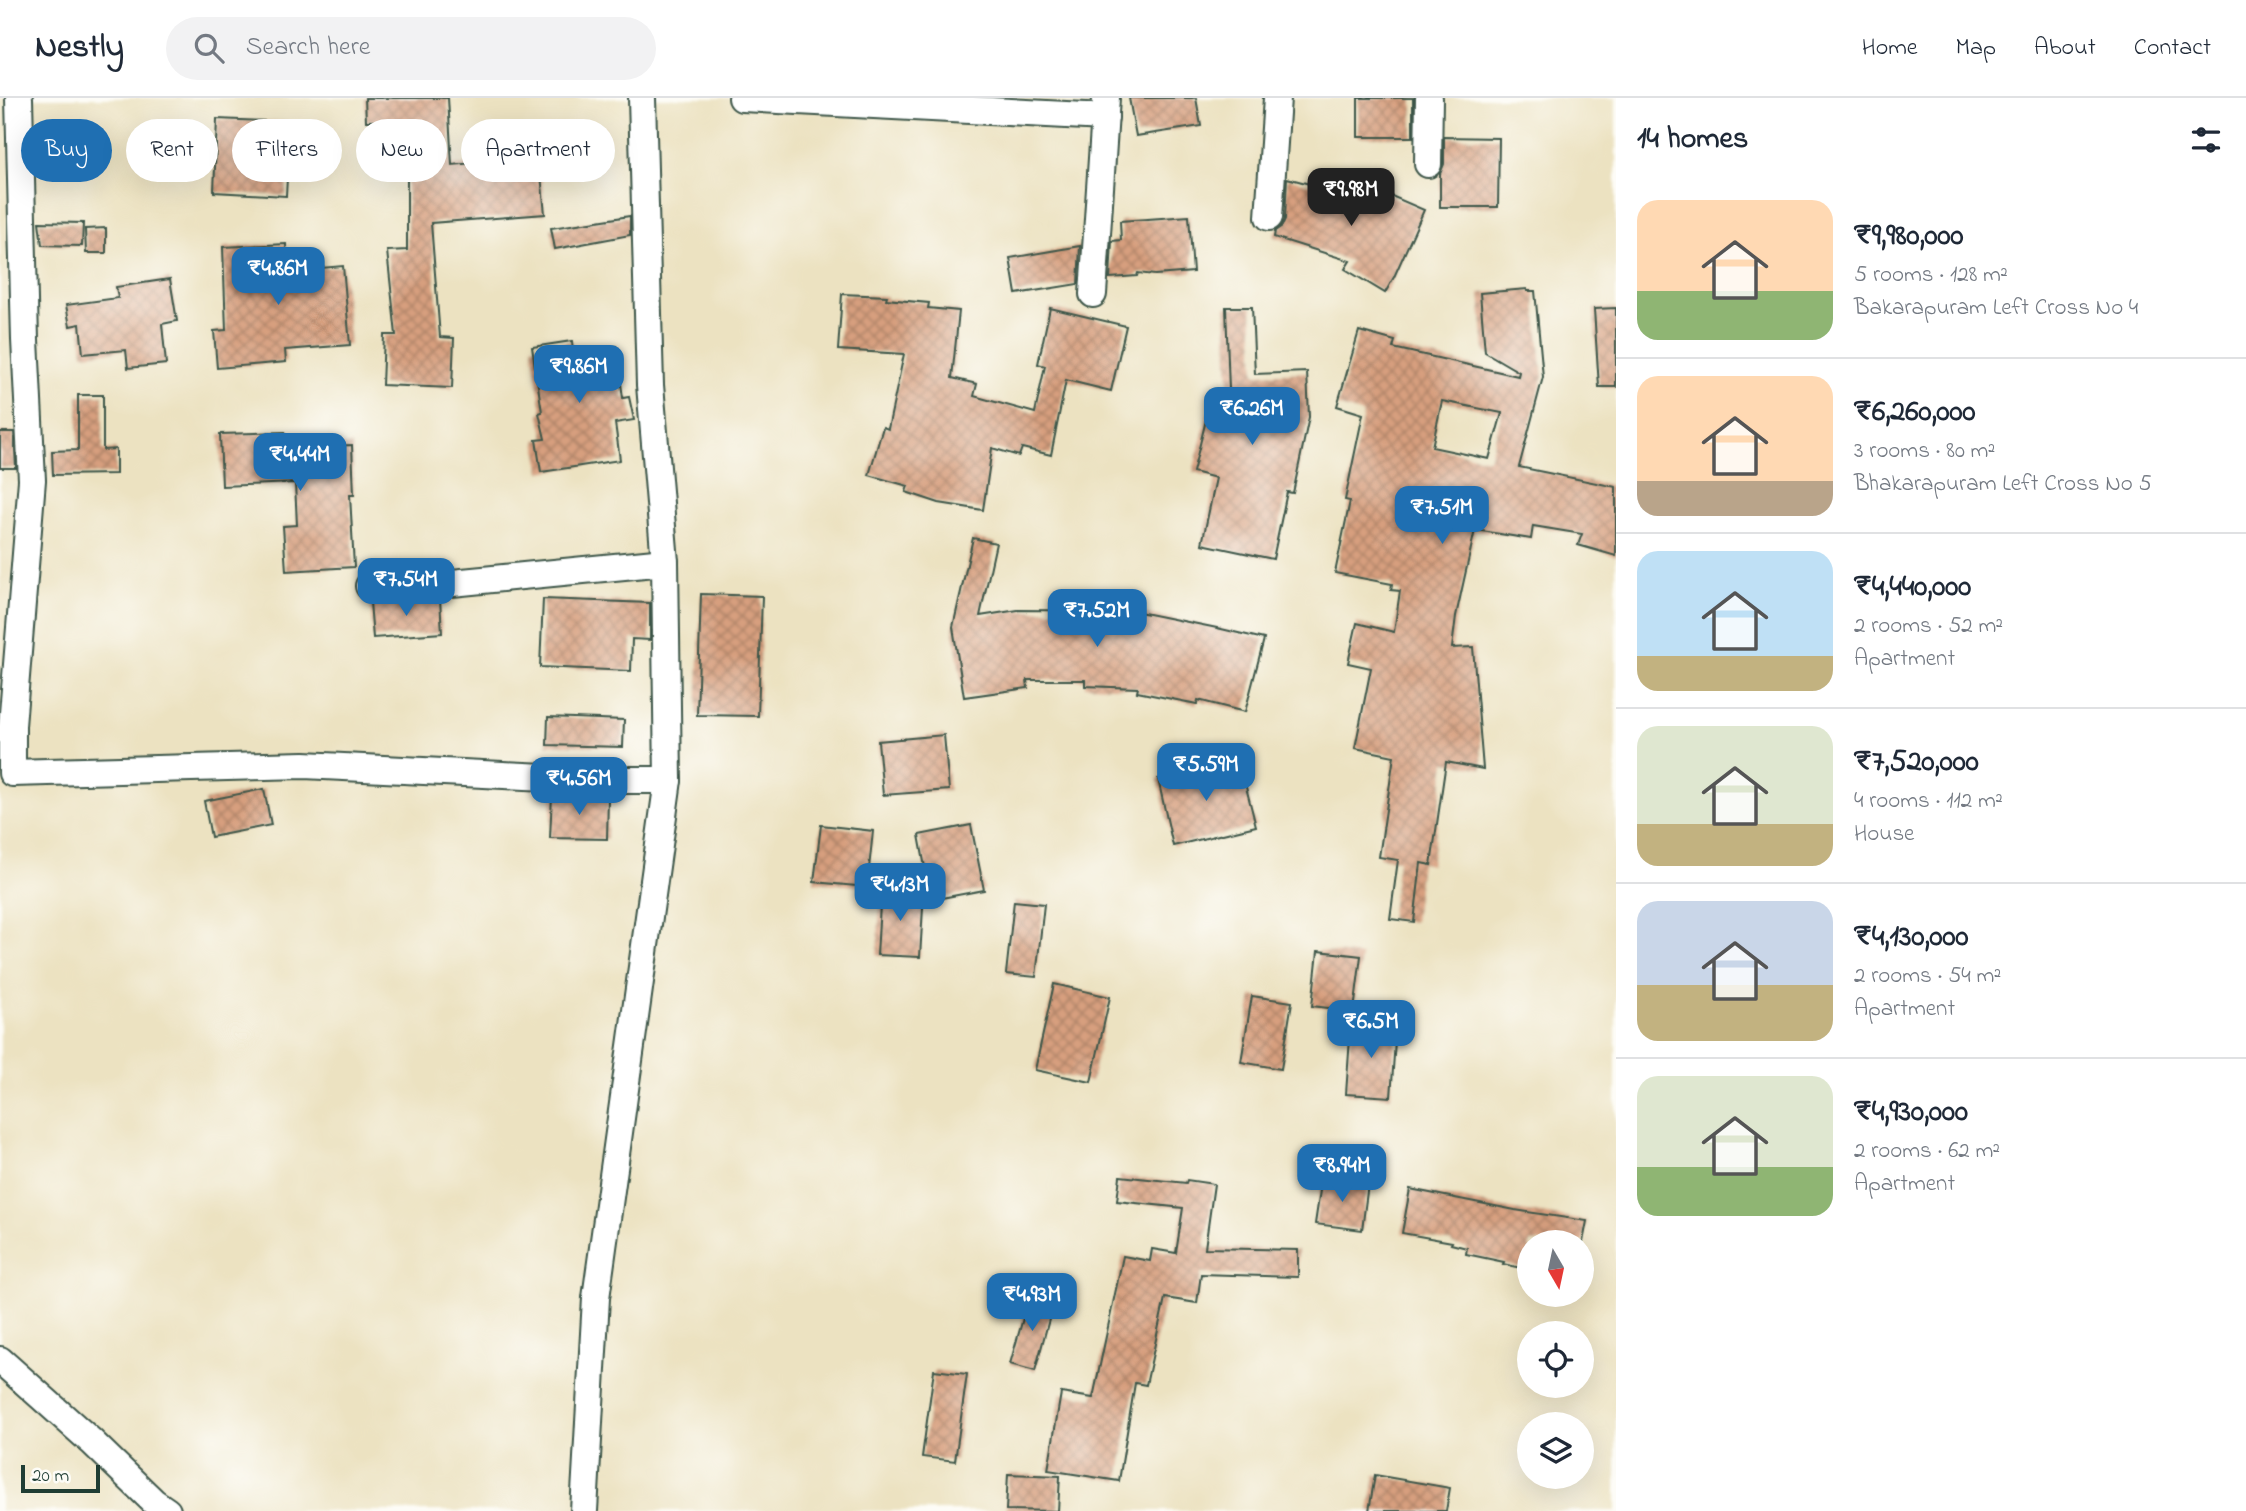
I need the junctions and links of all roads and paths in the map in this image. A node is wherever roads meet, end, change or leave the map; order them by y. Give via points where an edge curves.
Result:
1 (19, 98) edge
2 (642, 98) edge
3 (742, 98) edge
4 (1277, 98) edge
5 (1429, 98) edge
6 (1106, 107) edge
7 (1428, 164) dead end
8 (1269, 217) dead end
9 (1093, 294) dead end
10 (665, 562) junction
11 (369, 586) dead end
12 (668, 780) junction
13 (0, 1360) edge
14 (167, 1511) edge
15 (584, 1511) edge

1 - 12 street via 32,480 12,773 304,765
2 - 10 street via 650,385
3 - 6 street
4 - 8 street
5 - 7 street
6 - 9 street
10 - 11 street via 452,583
10 - 12 street
12 - 15 street via 596,1298
13 - 14 street

